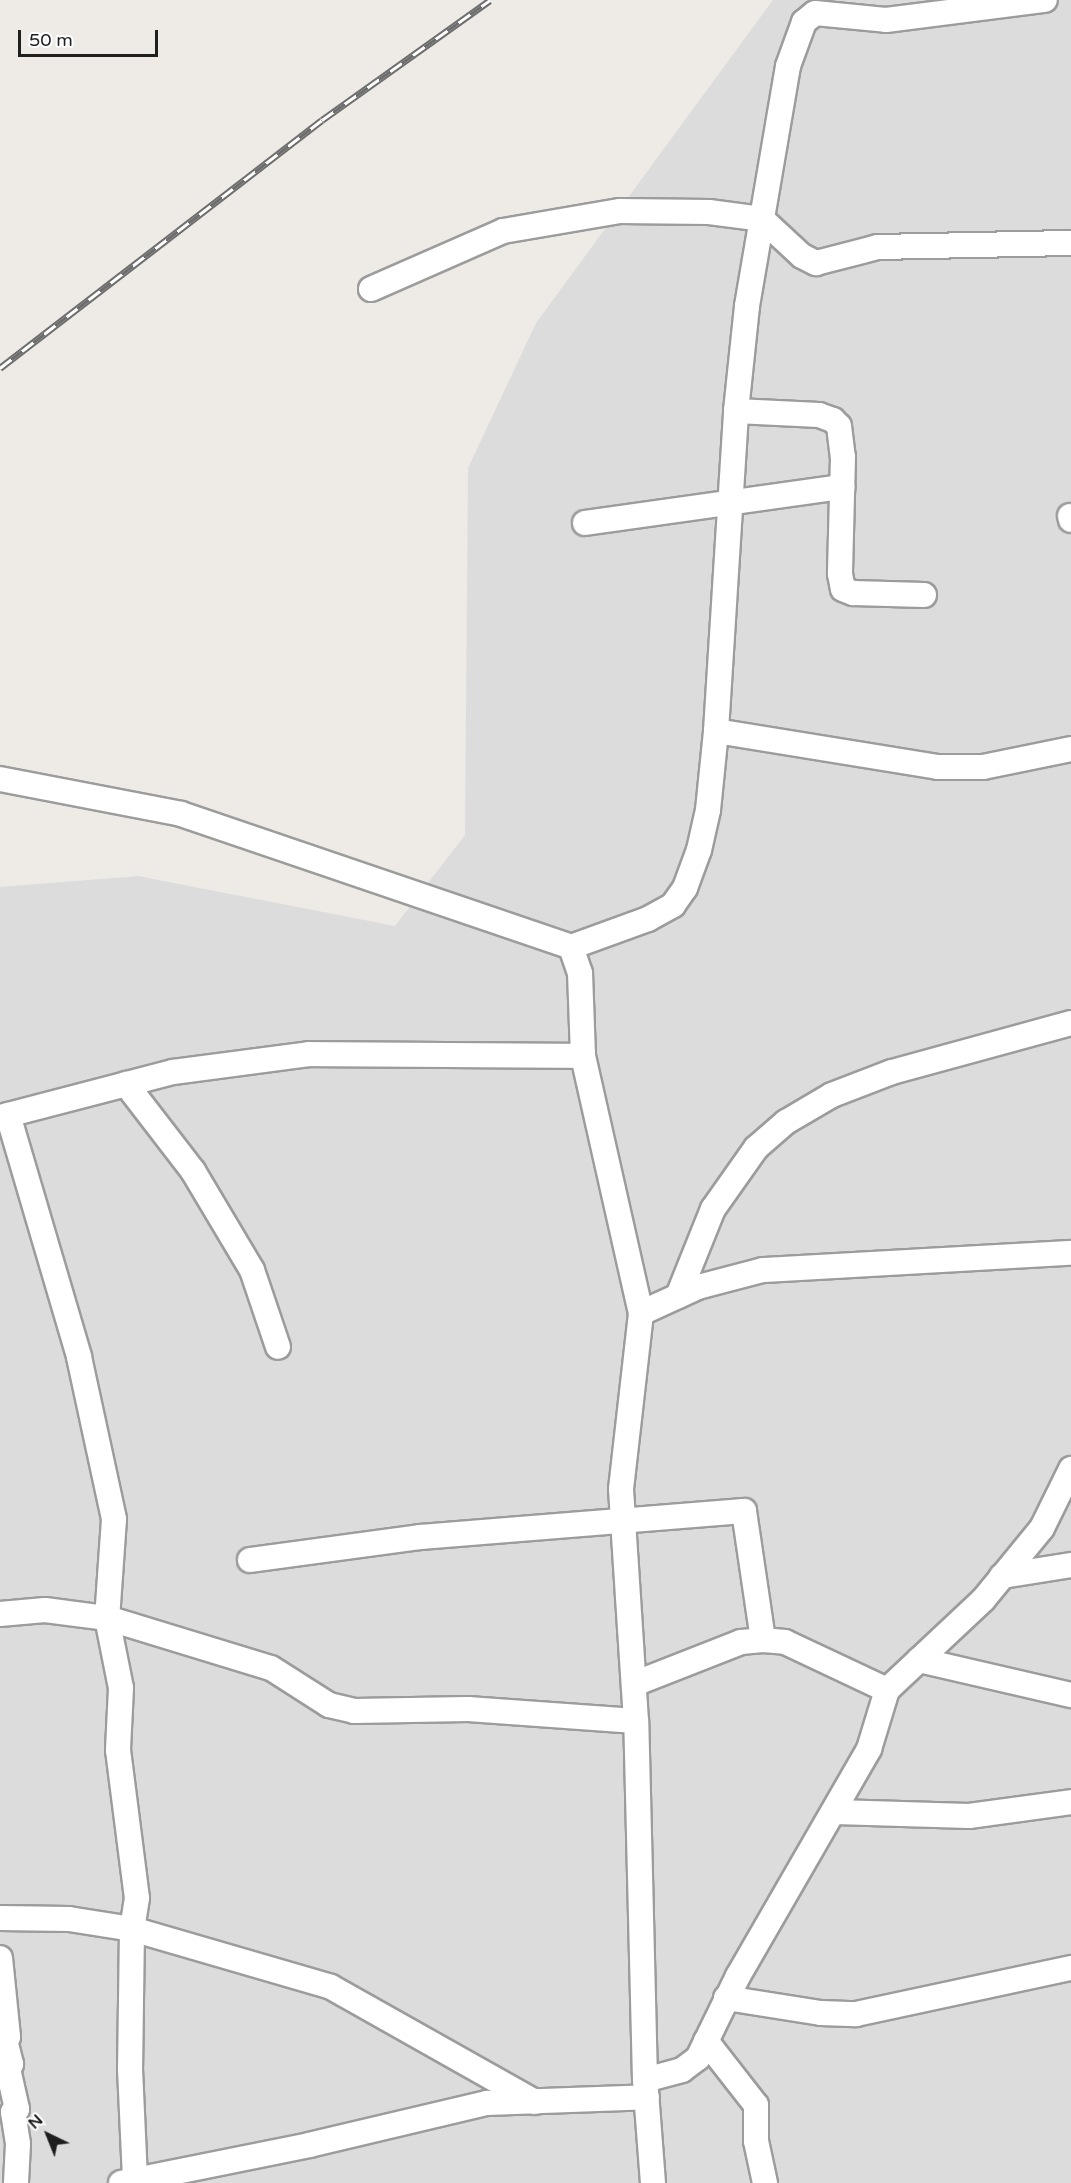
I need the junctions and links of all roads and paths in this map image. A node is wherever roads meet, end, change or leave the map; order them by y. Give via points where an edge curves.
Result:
1 (1045, 0) edge
2 (762, 219) junction
3 (1071, 243) edge
4 (371, 289) dead end
5 (736, 411) junction
6 (842, 487) junction
7 (729, 502) junction
8 (585, 524) dead end
9 (924, 596) dead end
10 (717, 731) junction
11 (1071, 749) edge
12 (0, 779) edge
13 (571, 947) junction
14 (1071, 1023) edge
15 (583, 1056) junction
16 (126, 1084) junction
17 (4, 1116) edge
18 (1071, 1252) edge
19 (678, 1296) junction
20 (641, 1313) junction
21 (278, 1347) dead end
22 (1071, 1469) edge
23 (623, 1518) junction
24 (250, 1560) dead end
25 (1071, 1565) edge
26 (1002, 1576) junction
27 (0, 1614) edge
28 (107, 1618) junction
29 (763, 1640) junction
30 (919, 1660) junction
31 (634, 1684) junction
32 (888, 1690) junction
33 (1071, 1695) edge
34 (636, 1721) junction
35 (1071, 1802) edge
36 (835, 1812) junction
37 (0, 1918) edge
38 (132, 1929) junction
39 (0, 1958) edge
40 (1071, 1968) edge
41 (726, 1998) junction
42 (706, 2041) junction
43 (646, 2088) junction
44 (535, 2102) junction
45 (128, 2182) edge
46 (16, 2183) edge
47 (653, 2183) edge
48 (765, 2183) edge

1 - 2 street via 886,20 809,15 788,66
2 - 3 street via 802,256 816,263 878,247
2 - 4 street via 708,212 620,211 503,231
2 - 5 street
5 - 6 street via 819,415 833,420 842,438
5 - 7 street
6 - 7 street
6 - 9 street via 843,589 853,593
7 - 8 street
7 - 10 street
10 - 11 street via 938,767 983,767
10 - 13 street via 708,810 699,850 681,897 648,919
12 - 13 street via 181,814
13 - 15 street via 580,974
14 - 19 street via 892,1072 832,1095 786,1122 756,1148 713,1209
15 - 16 street via 309,1054 173,1072
15 - 20 street
16 - 17 street
16 - 21 street via 193,1171 252,1270
17 - 28 street via 79,1357 114,1519
18 - 19 street via 763,1270
19 - 20 street
20 - 23 street via 621,1489
22 - 26 street via 1042,1528
23 - 24 street via 420,1537
23 - 29 street via 744,1511
23 - 31 street
25 - 26 street
26 - 30 street
27 - 28 street via 45,1610
28 - 34 street via 271,1668 329,1705 354,1712 468,1709
28 - 38 street via 121,1688 118,1750 137,1898
29 - 31 street via 741,1642
29 - 32 street via 785,1642
30 - 32 street
30 - 33 street
31 - 34 street
32 - 36 street via 869,1749
34 - 43 street
35 - 36 street via 969,1816
36 - 41 street
37 - 38 street via 69,1919
38 - 44 street via 331,1987
38 - 45 street
39 - 46 street via 8,2037 4,2040 17,2109 13,2112 18,2144
40 - 41 street via 856,2014 821,2013
41 - 42 street
42 - 43 street via 694,2063
42 - 48 street via 756,2105 756,2141
43 - 44 street
43 - 47 street
44 - 45 street via 487,2103

